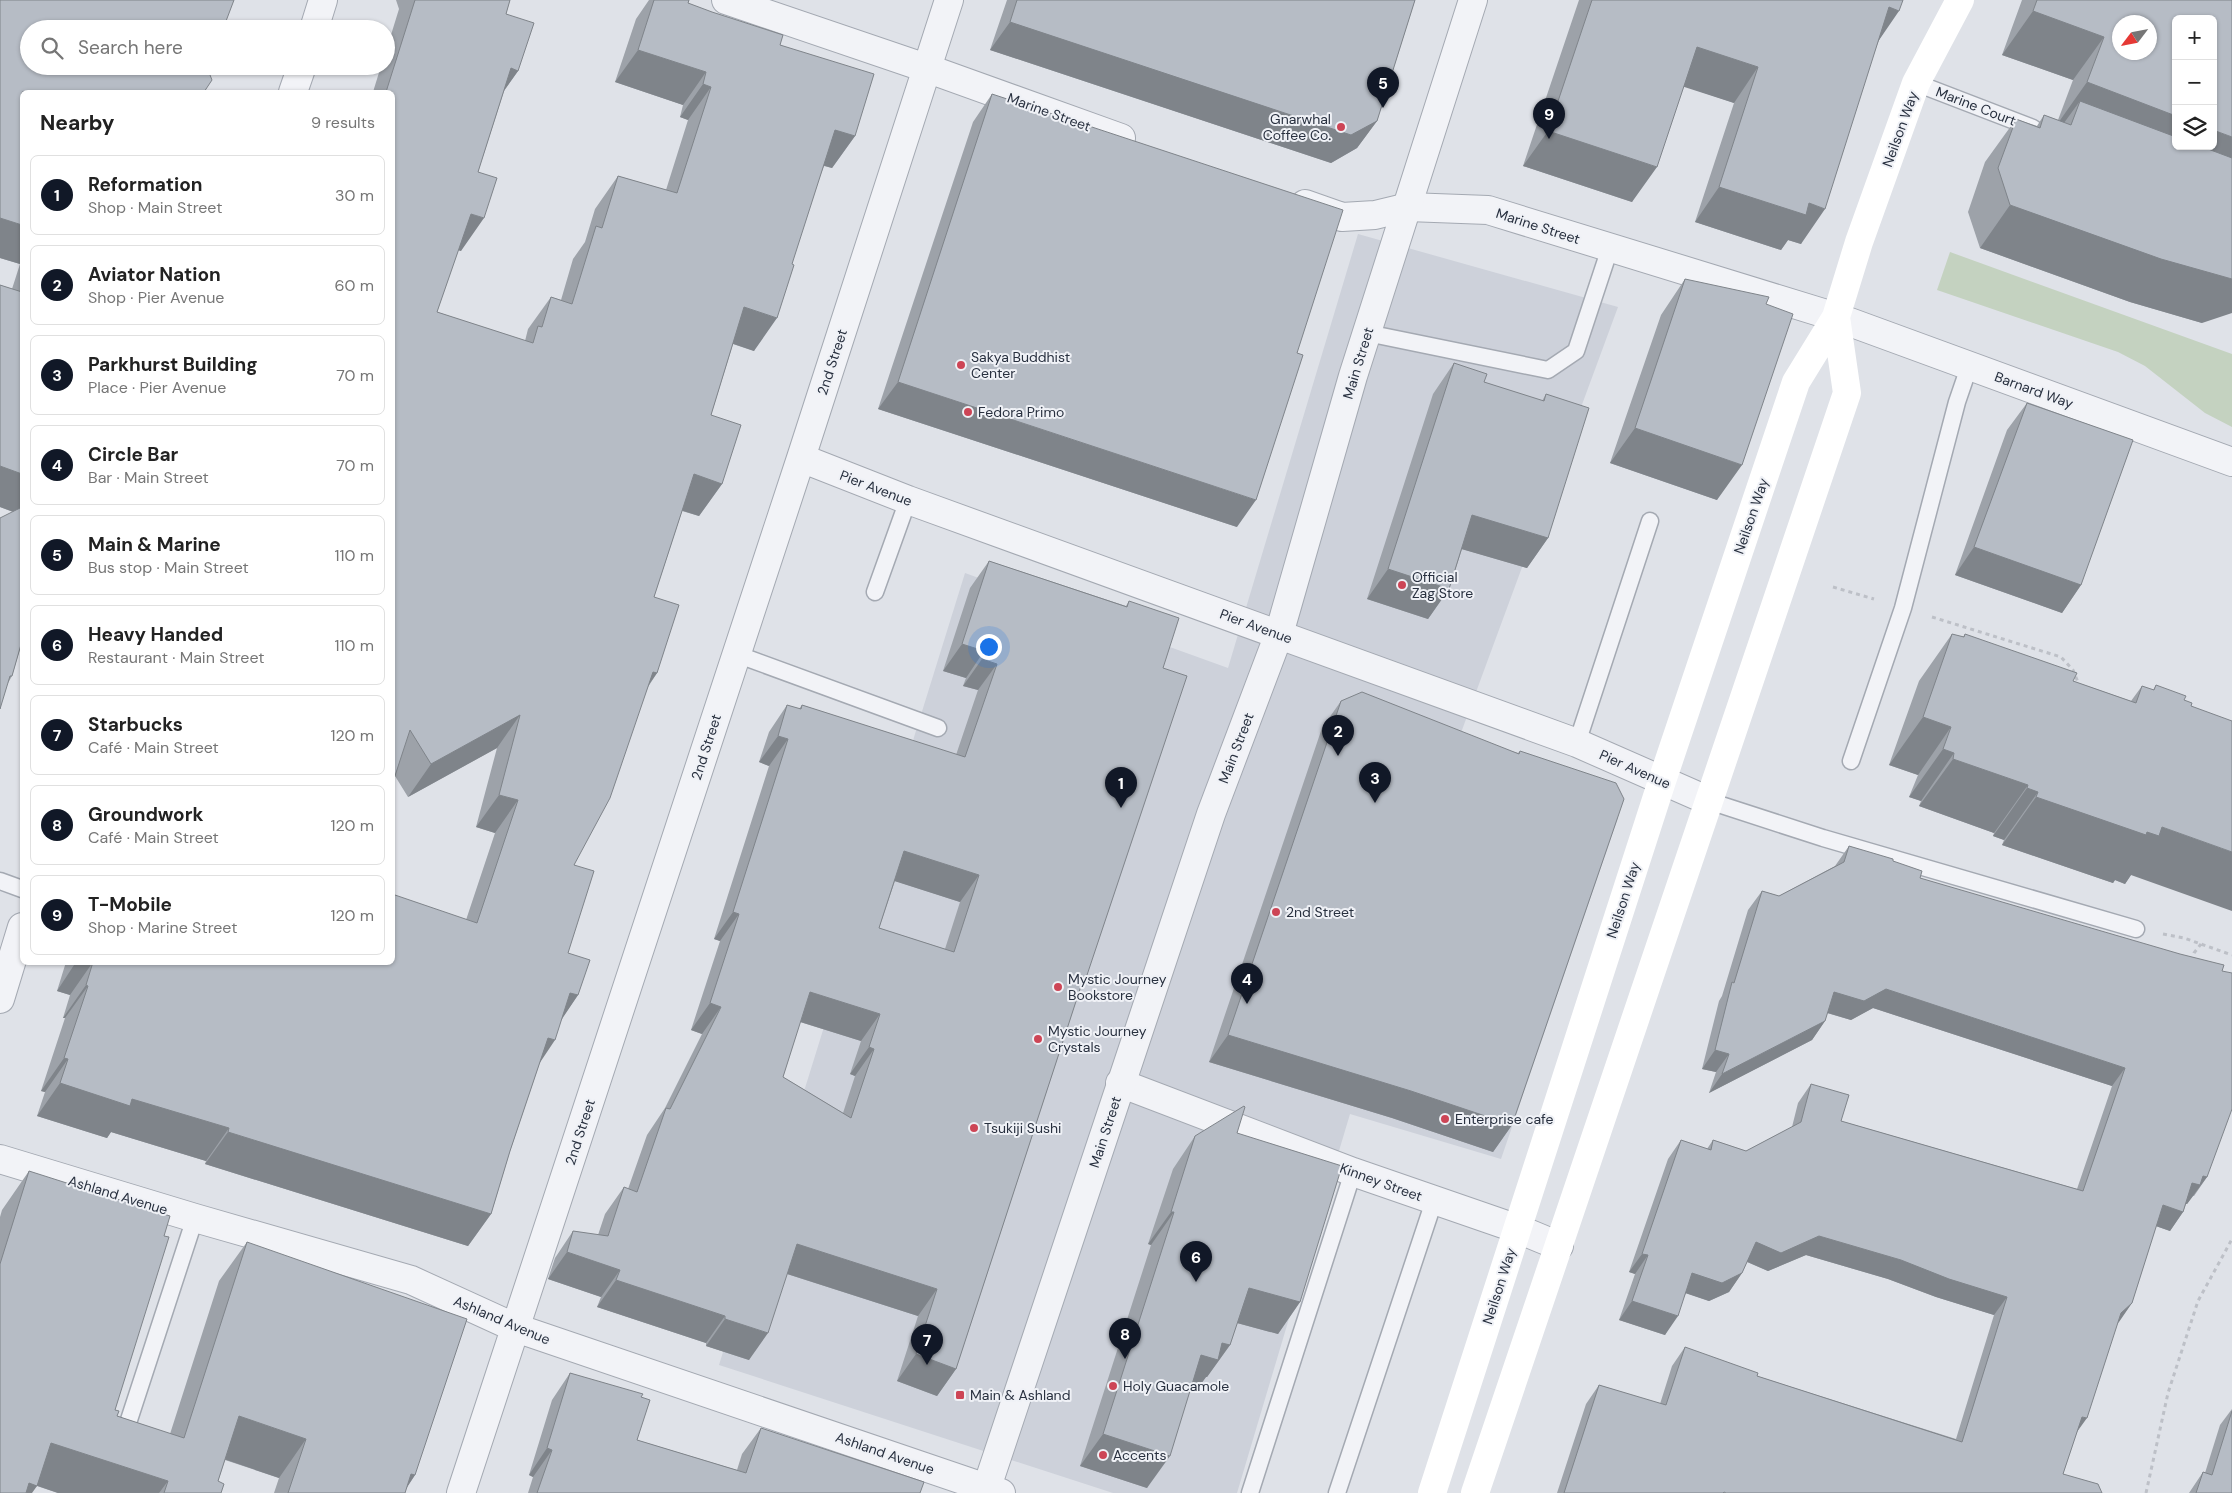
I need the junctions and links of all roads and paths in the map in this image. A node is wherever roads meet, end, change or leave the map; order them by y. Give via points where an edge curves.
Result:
1 (323, 0) edge
2 (726, 0) edge
3 (948, 0) edge
4 (1474, 0) edge
5 (1960, 0) edge
6 (317, 20) edge
7 (926, 68) junction
8 (299, 75) edge
9 (1916, 83) junction
10 (294, 90) edge
11 (2049, 134) edge
12 (1148, 147) edge
13 (1278, 194) edge
14 (1408, 207) junction
15 (1610, 248) junction
16 (1836, 317) junction
17 (1367, 333) junction
18 (1969, 366) junction
19 (801, 458) junction
20 (2232, 462) edge
21 (908, 500) junction
22 (1650, 520) dead end
23 (1833, 587) dead end
24 (875, 592) dead end
25 (1903, 608) junction
26 (1279, 634) junction
27 (736, 654) junction
28 (2082, 691) edge
29 (938, 728) dead end
30 (1577, 743) junction
31 (1850, 761) dead end
32 (1662, 781) junction
33 (1710, 801) junction
34 (0, 881) edge
35 (20, 888) edge
36 (2136, 929) joint
37 (20, 933) edge
38 (2201, 944) junction
39 (2232, 955) edge
40 (2191, 965) edge
41 (0, 999) edge
42 (1120, 1083) junction
43 (0, 1158) edge
44 (1354, 1172) junction
45 (1434, 1201) junction
46 (195, 1218) junction
47 (1518, 1229) junction
48 (2232, 1239) edge
49 (1559, 1246) junction
50 (516, 1328) junction
51 (128, 1423) edge
52 (991, 1491) edge
53 (462, 1493) edge
54 (1250, 1493) edge
55 (1337, 1493) edge
56 (1432, 1493) edge
57 (1475, 1493) edge
58 (2146, 1493) edge

1 - 6 street
2 - 7 street, Marine Street
3 - 7 street, 2nd Street
4 - 14 street, Main Street
5 - 9 main road, Neilson Way
7 - 12 street, Marine Street
7 - 19 street, 2nd Street
8 - 10 street
9 - 11 lane, Marine Court
9 - 16 main road, Neilson Way
13 - 14 street, Marine Street via 1342,217 1375,215
14 - 15 street, Marine Street via 1488,210
14 - 17 street, Main Street
15 - 16 street, Marine Street
15 - 17 lane via 1576,351 1548,370
16 - 18 street, Barnard Way
16 - 32 main road, Neilson Way via 1796,382
16 - 33 main road, Neilson Way via 1847,393
17 - 26 street, Main Street
18 - 20 street, Barnard Way
18 - 25 lane
19 - 21 street, Pier Avenue
19 - 27 street, 2nd Street
21 - 24 lane
21 - 26 street, Pier Avenue
22 - 30 lane
23 - 25 path
25 - 28 path via 2061,656 2073,670
25 - 31 lane
26 - 30 street, Pier Avenue
26 - 42 street, Main Street via 1211,814
27 - 29 lane
27 - 50 street, 2nd Street
30 - 32 street, Pier Avenue
32 - 33 street, Pier Avenue
32 - 47 main road, Neilson Way
33 - 36 lane via 1823,838
33 - 49 main road, Neilson Way
34 - 35 lane
36 - 38 path
37 - 41 street
38 - 39 path
38 - 40 path
42 - 44 street, Kinney Street
42 - 52 street, Main Street
43 - 46 street, Ashland Avenue
44 - 45 street, Kinney Street
44 - 54 lane
45 - 47 street, Kinney Street
45 - 55 lane
46 - 50 street, Ashland Avenue via 411,1280
46 - 51 lane
47 - 49 street, Kinney Street
47 - 56 main road, Neilson Way
48 - 58 path via 2198,1301 2168,1393
49 - 57 main road, Neilson Way
50 - 52 street, Ashland Avenue
50 - 53 street, 2nd Street

